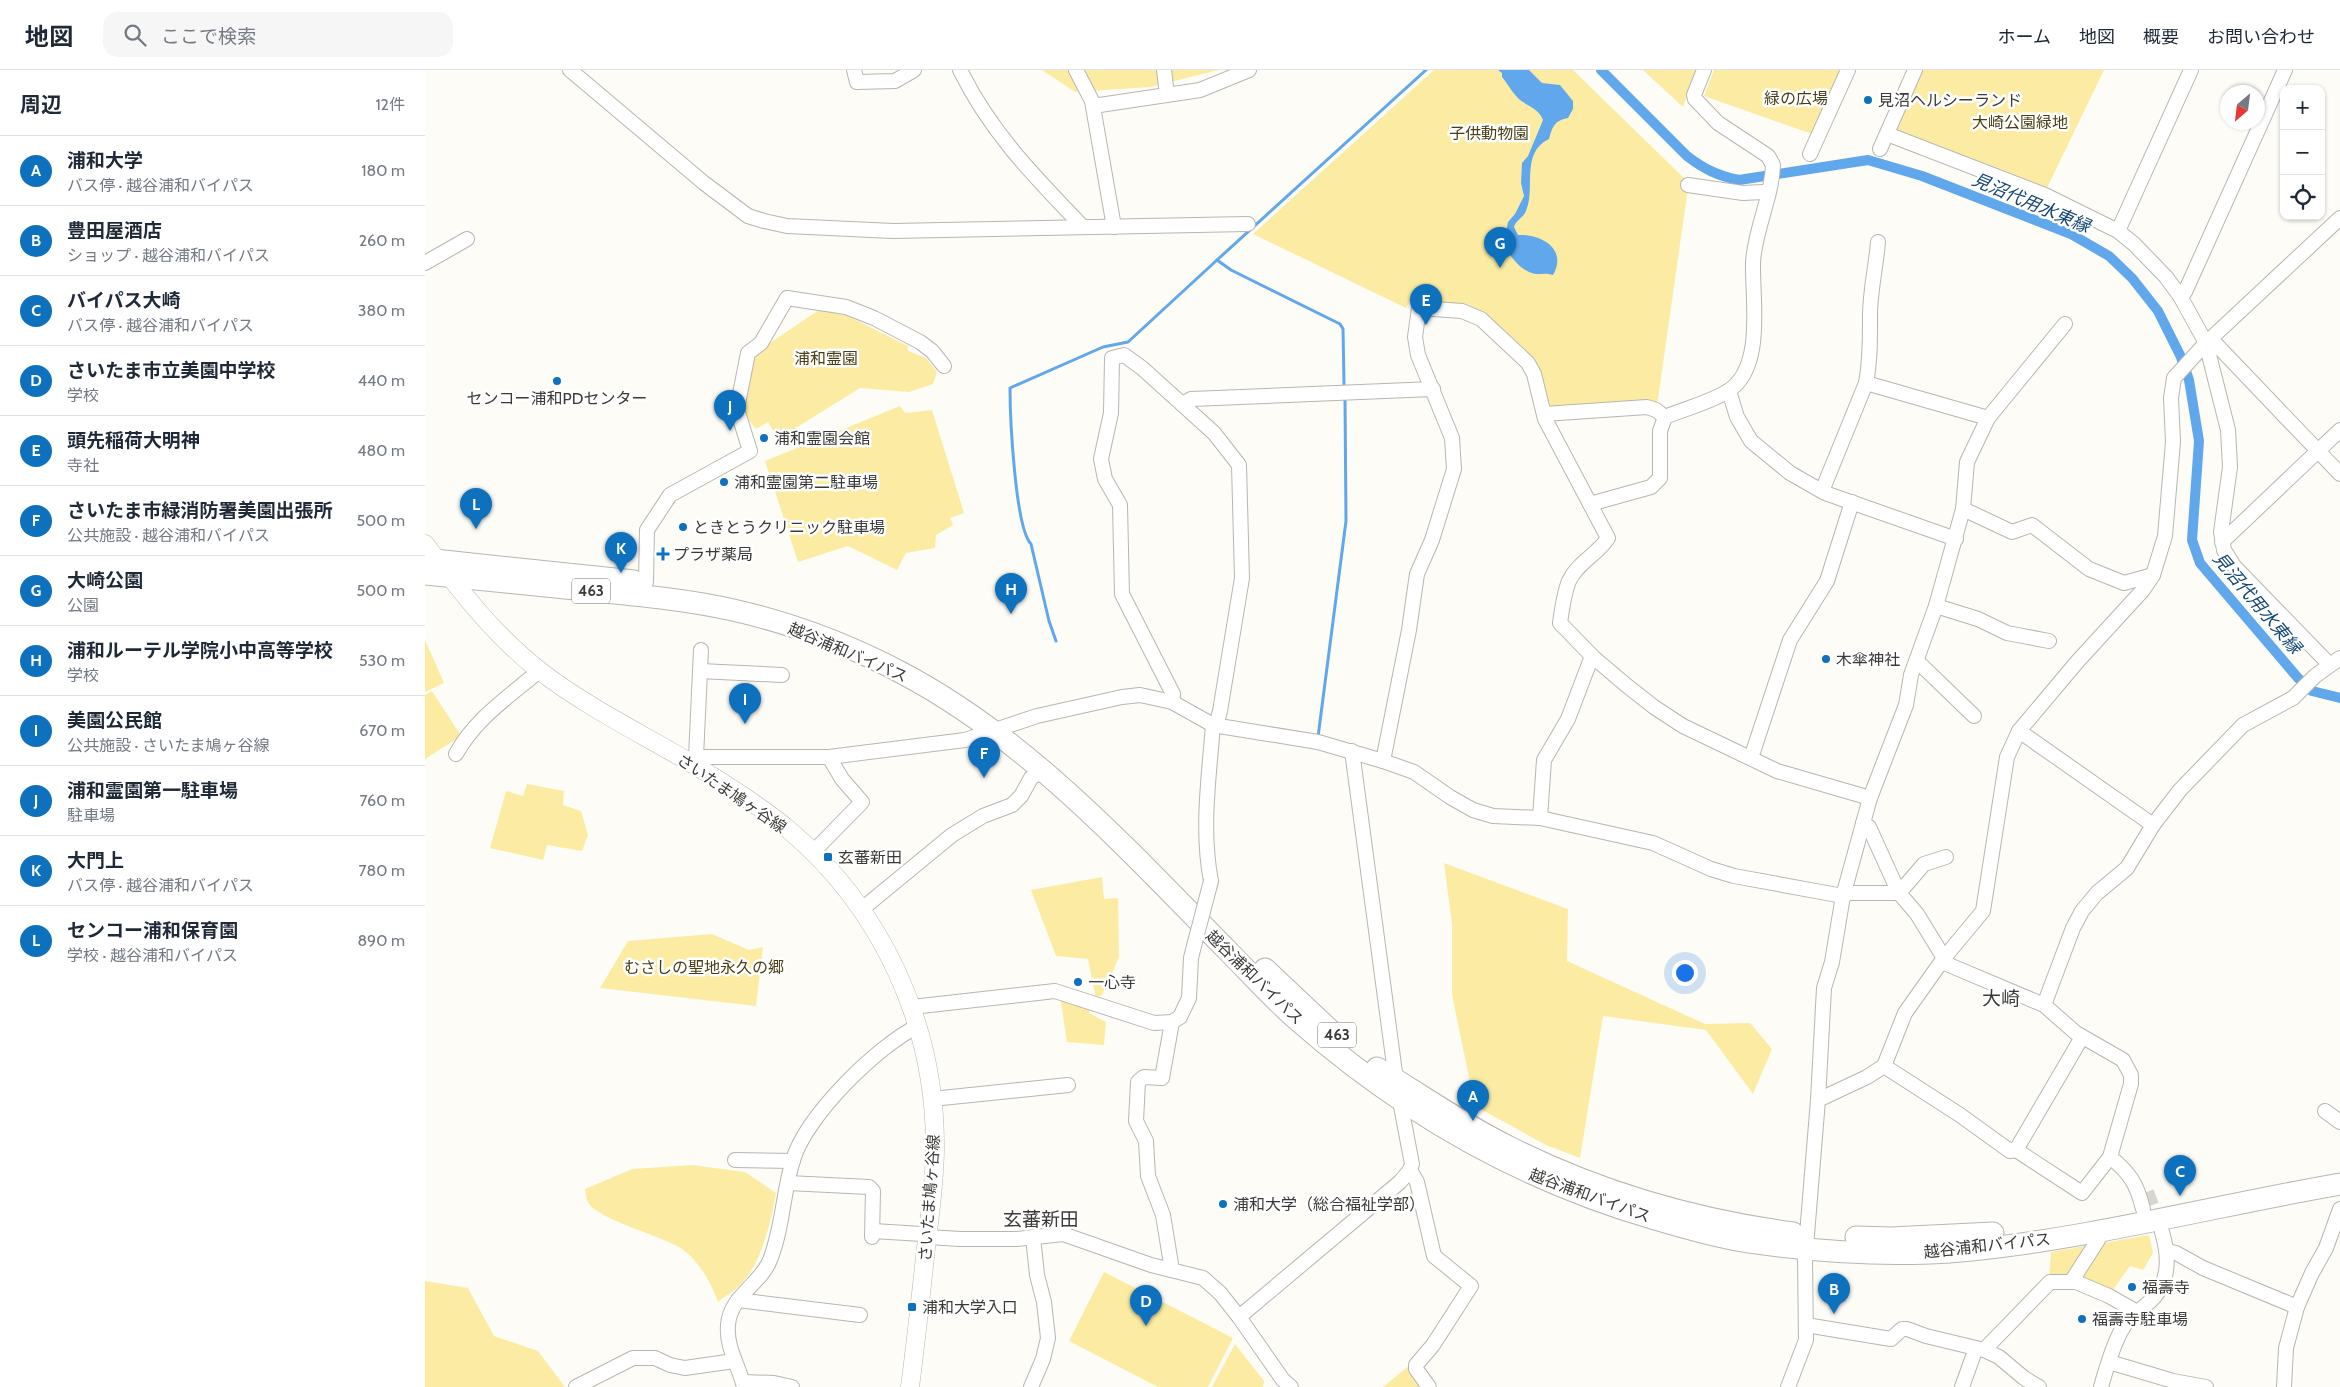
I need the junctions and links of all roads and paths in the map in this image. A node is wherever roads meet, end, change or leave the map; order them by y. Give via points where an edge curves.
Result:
1 (570, 70) edge
2 (854, 70) edge
3 (914, 70) edge
4 (960, 70) edge
5 (1076, 70) edge
6 (1164, 70) edge
7 (1249, 70) edge
8 (1704, 70) edge
9 (1848, 70) edge
10 (1915, 70) edge
11 (2191, 70) edge
12 (2285, 70) edge
13 (1167, 95) junction
14 (1093, 106) junction
15 (1887, 134) junction
16 (1880, 150) dead end
17 (1810, 154) dead end
18 (1688, 185) dead end
19 (1766, 189) junction
20 (2340, 218) edge
21 (1248, 224) dead end
22 (1083, 227) junction
23 (1114, 227) junction
24 (2118, 231) junction
25 (467, 239) dead end
26 (1879, 242) dead end
27 (425, 263) edge
28 (2181, 296) junction
29 (2065, 324) dead end
30 (2209, 341) junction
31 (944, 366) dead end
32 (1866, 383) junction
33 (1433, 390) junction
34 (1729, 391) junction
35 (1182, 404) junction
36 (1544, 414) junction
37 (1665, 417) junction
38 (1989, 418) junction
39 (2340, 430) edge
40 (2318, 450) junction
41 (2340, 474) edge
42 (1822, 491) junction
43 (1852, 502) junction
44 (1590, 504) junction
45 (1963, 509) junction
46 (1956, 539) junction
47 (2222, 542) junction
48 (432, 563) edge
49 (2153, 575) junction
50 (646, 582) junction
51 (1935, 606) junction
52 (2049, 641) dead end
53 (701, 650) dead end
54 (1592, 656) junction
55 (1917, 660) junction
56 (2335, 662) edge
57 (538, 670) junction
58 (700, 671) junction
59 (782, 675) dead end
60 (1172, 702) junction
61 (1974, 716) dead end
62 (1214, 725) junction
63 (1003, 728) junction
64 (2019, 731) junction
65 (1353, 751) junction
66 (456, 754) dead end
67 (829, 757) junction
68 (1751, 758) junction
69 (694, 761) junction
70 (1383, 761) junction
71 (1043, 770) junction
72 (1871, 798) junction
73 (1540, 818) junction
74 (1863, 823) junction
75 (2153, 824) junction
76 (813, 852) junction
77 (1946, 856) dead end
78 (1899, 893) junction
79 (1843, 896) junction
80 (861, 909) junction
81 (1943, 960) junction
82 (2044, 1005) junction
83 (912, 1007) junction
84 (1172, 1022) junction
85 (918, 1026) junction
86 (2082, 1037) junction
87 (1884, 1066) junction
88 (1068, 1085) dead end
89 (1398, 1090) junction
90 (932, 1099) junction
91 (1818, 1100) junction
92 (2325, 1111) dead end
93 (2340, 1122) edge
94 (2016, 1150) junction
95 (2111, 1154) junction
96 (735, 1160) dead end
97 (793, 1161) junction
98 (1410, 1170) junction
99 (2340, 1171) edge
100 (788, 1183) junction
101 (2340, 1184) edge
102 (2340, 1210) edge
103 (2151, 1214) junction
104 (927, 1237) junction
105 (1033, 1237) junction
106 (2098, 1240) dead end
107 (1807, 1242) junction
108 (2168, 1251) junction
109 (1172, 1270) junction
110 (2071, 1282) junction
111 (737, 1300) junction
112 (2297, 1307) junction
113 (2142, 1308) junction
114 (860, 1314) dead end
115 (1239, 1317) junction
116 (1806, 1325) junction
117 (1980, 1349) junction
118 (734, 1361) junction
119 (2109, 1362) junction
120 (744, 1385) edge
121 (1284, 1385) edge
122 (576, 1387) edge
123 (792, 1387) edge
124 (910, 1387) edge
125 (1031, 1387) edge
126 (1429, 1387) edge
127 (1788, 1387) edge
128 (1962, 1387) edge
129 (2039, 1387) edge
130 (2101, 1387) edge
131 (2206, 1387) edge
132 (2284, 1387) edge

1 - 22 street via 703,183 756,219 787,226 893,231
2 - 3 street via 857,82 895,80
4 - 22 street via 991,125 1015,156
5 - 14 street
6 - 13 street
7 - 13 street via 1200,90
8 - 19 street via 1695,99 1719,123 1770,162
9 - 17 street
10 - 15 street
11 - 24 street
12 - 28 street
13 - 14 street
14 - 23 street
15 - 16 street
15 - 24 street via 2045,194
18 - 19 street via 1743,193
19 - 34 street via 1753,260 1751,360 1741,380
20 - 30 street
21 - 23 street
22 - 23 street
24 - 28 street via 2150,260
25 - 27 street
26 - 32 street via 1869,320 1870,365
28 - 30 street
29 - 38 street
30 - 40 street
30 - 47 street via 2230,444
30 - 49 street via 2173,381 2173,442 2165,536
31 - 50 street via 920,342 874,318 846,307 787,298 761,343 749,353 737,409 750,451 670,495 647,530
32 - 38 street
32 - 42 street
33 - 35 street via 1191,400
33 - 36 street via 1418,355 1415,337 1419,308 1462,311 1481,319 1527,363 1534,374
33 - 70 street via 1452,438 1454,469 1433,540 1417,574
34 - 37 street
34 - 42 street via 1737,417 1751,441 1790,473
35 - 60 street via 1124,355 1112,358 1111,413 1101,459 1105,479 1120,505 1122,594 1173,694
35 - 62 street via 1214,433 1239,465 1242,578 1220,711
36 - 37 street via 1647,407
36 - 44 street
37 - 44 street via 1660,431 1660,478 1657,483 1651,488
38 - 45 street via 1967,462
39 - 40 street
40 - 41 street
40 - 47 street
42 - 43 street
43 - 46 street
43 - 68 street via 1827,581 1790,640
44 - 54 street via 1608,538 1570,580 1560,622
45 - 46 street
45 - 49 street via 2012,532 2031,525 2089,569 2124,582
46 - 51 street
47 - 56 street via 2234,566
48 - 50 highway, 越谷浦和バイパス / 463
48 - 57 main road, さいたま鳩ヶ谷線 via 492,629
48 - 63 highway, 越谷浦和バイパス / 463 via 667,598 780,622 905,674
49 - 64 street
50 - 63 highway, 越谷浦和バイパス / 463 via 747,601 884,648 947,682
51 - 52 street via 1978,619 2007,633
51 - 55 street
53 - 58 street
54 - 68 street via 1654,708 1683,726
54 - 73 street via 1568,718 1544,760
55 - 61 street
55 - 72 street via 1906,706
56 - 75 street via 2311,679 2293,698 2243,725 2180,790
57 - 66 street via 470,732
57 - 69 main road, さいたま鳩ヶ谷線 via 591,705
58 - 59 street
58 - 69 street
60 - 62 street
60 - 63 street via 1140,695 1122,697 1037,716
62 - 65 street
62 - 84 street, bridge via 1205,831 1211,881 1191,958 1189,998 1180,1017
63 - 67 street via 965,740
63 - 71 highway, 越谷浦和バイパス / 463
63 - 89 highway, 越谷浦和バイパス / 463 via 1034,743 1089,792 1189,895 1332,1032
64 - 75 street
64 - 81 street via 2007,757 1983,911
65 - 70 street
65 - 89 street
67 - 69 street
67 - 76 street via 842,779 862,802
68 - 72 street via 1777,770
69 - 76 main road, さいたま鳩ヶ谷線 via 766,812
70 - 73 street via 1414,772 1473,810 1493,816
71 - 80 street via 1031,778 1012,805 983,816 952,835
71 - 89 highway, 越谷浦和バイパス / 463 via 1293,1016
72 - 74 street
73 - 79 street via 1653,842 1734,876
74 - 78 street via 1869,827
74 - 79 street
75 - 82 street via 2127,868 2097,893 2082,911
76 - 80 main road, さいたま鳩ヶ谷線
77 - 78 street via 1924,864
78 - 79 street via 1849,893
78 - 81 street via 1917,914
79 - 91 street via 1832,962 1824,988
80 - 83 main road, さいたま鳩ヶ谷線 via 887,947
81 - 82 street
81 - 87 street via 1905,1014
82 - 86 street
83 - 84 street via 1055,991 1154,1023
83 - 85 main road, さいたま鳩ヶ谷線
84 - 109 street via 1162,1078 1143,1077 1138,1082 1136,1121 1147,1141 1148,1176 1163,1215
85 - 90 main road, さいたま鳩ヶ谷線
85 - 97 street via 889,1044 832,1098 808,1126
86 - 94 street
86 - 95 street via 2123,1060 2131,1075
87 - 91 street
87 - 94 street via 1960,1114 2010,1151
88 - 90 street
89 - 98 street via 1405,1117
89 - 107 highway, 越谷浦和バイパス / 463 via 1584,1180 1689,1213
90 - 104 main road, さいたま鳩ヶ谷線 via 935,1147
91 - 107 street
92 - 93 street
94 - 95 street via 2082,1193
95 - 103 street via 2127,1171
96 - 97 street
97 - 100 street
98 - 115 street via 1401,1182
98 - 126 street via 1417,1182 1434,1256 1471,1286 1433,1345 1416,1365
99 - 103 highway, 越谷浦和バイパス / 463
100 - 104 street via 869,1187 873,1191 873,1234 922,1234
100 - 111 street via 770,1261 761,1277
101 - 103 highway, 越谷浦和バイパス / 463
102 - 112 street via 2326,1248
103 - 107 highway, 越谷浦和バイパス / 463 via 1957,1236
103 - 108 street
103 - 113 street via 2160,1266
104 - 105 street
104 - 124 main road, さいたま鳩ヶ谷線
105 - 109 street via 1063,1234
105 - 125 street via 1048,1338
106 - 110 street
107 - 116 street
108 - 112 street
108 - 113 street via 2164,1280
109 - 115 street via 1203,1278 1220,1292
110 - 113 street
110 - 117 street via 2050,1282
111 - 114 street
111 - 118 street via 728,1325
112 - 132 street via 2286,1348
113 - 119 street via 2123,1326
115 - 121 street
116 - 117 street via 1891,1339 1902,1329 1907,1329
116 - 127 street via 1806,1340
117 - 128 street
117 - 129 street via 1999,1357
118 - 120 street
118 - 122 street via 685,1368 655,1358 633,1358
119 - 130 street
119 - 131 street
120 - 123 street via 774,1383

